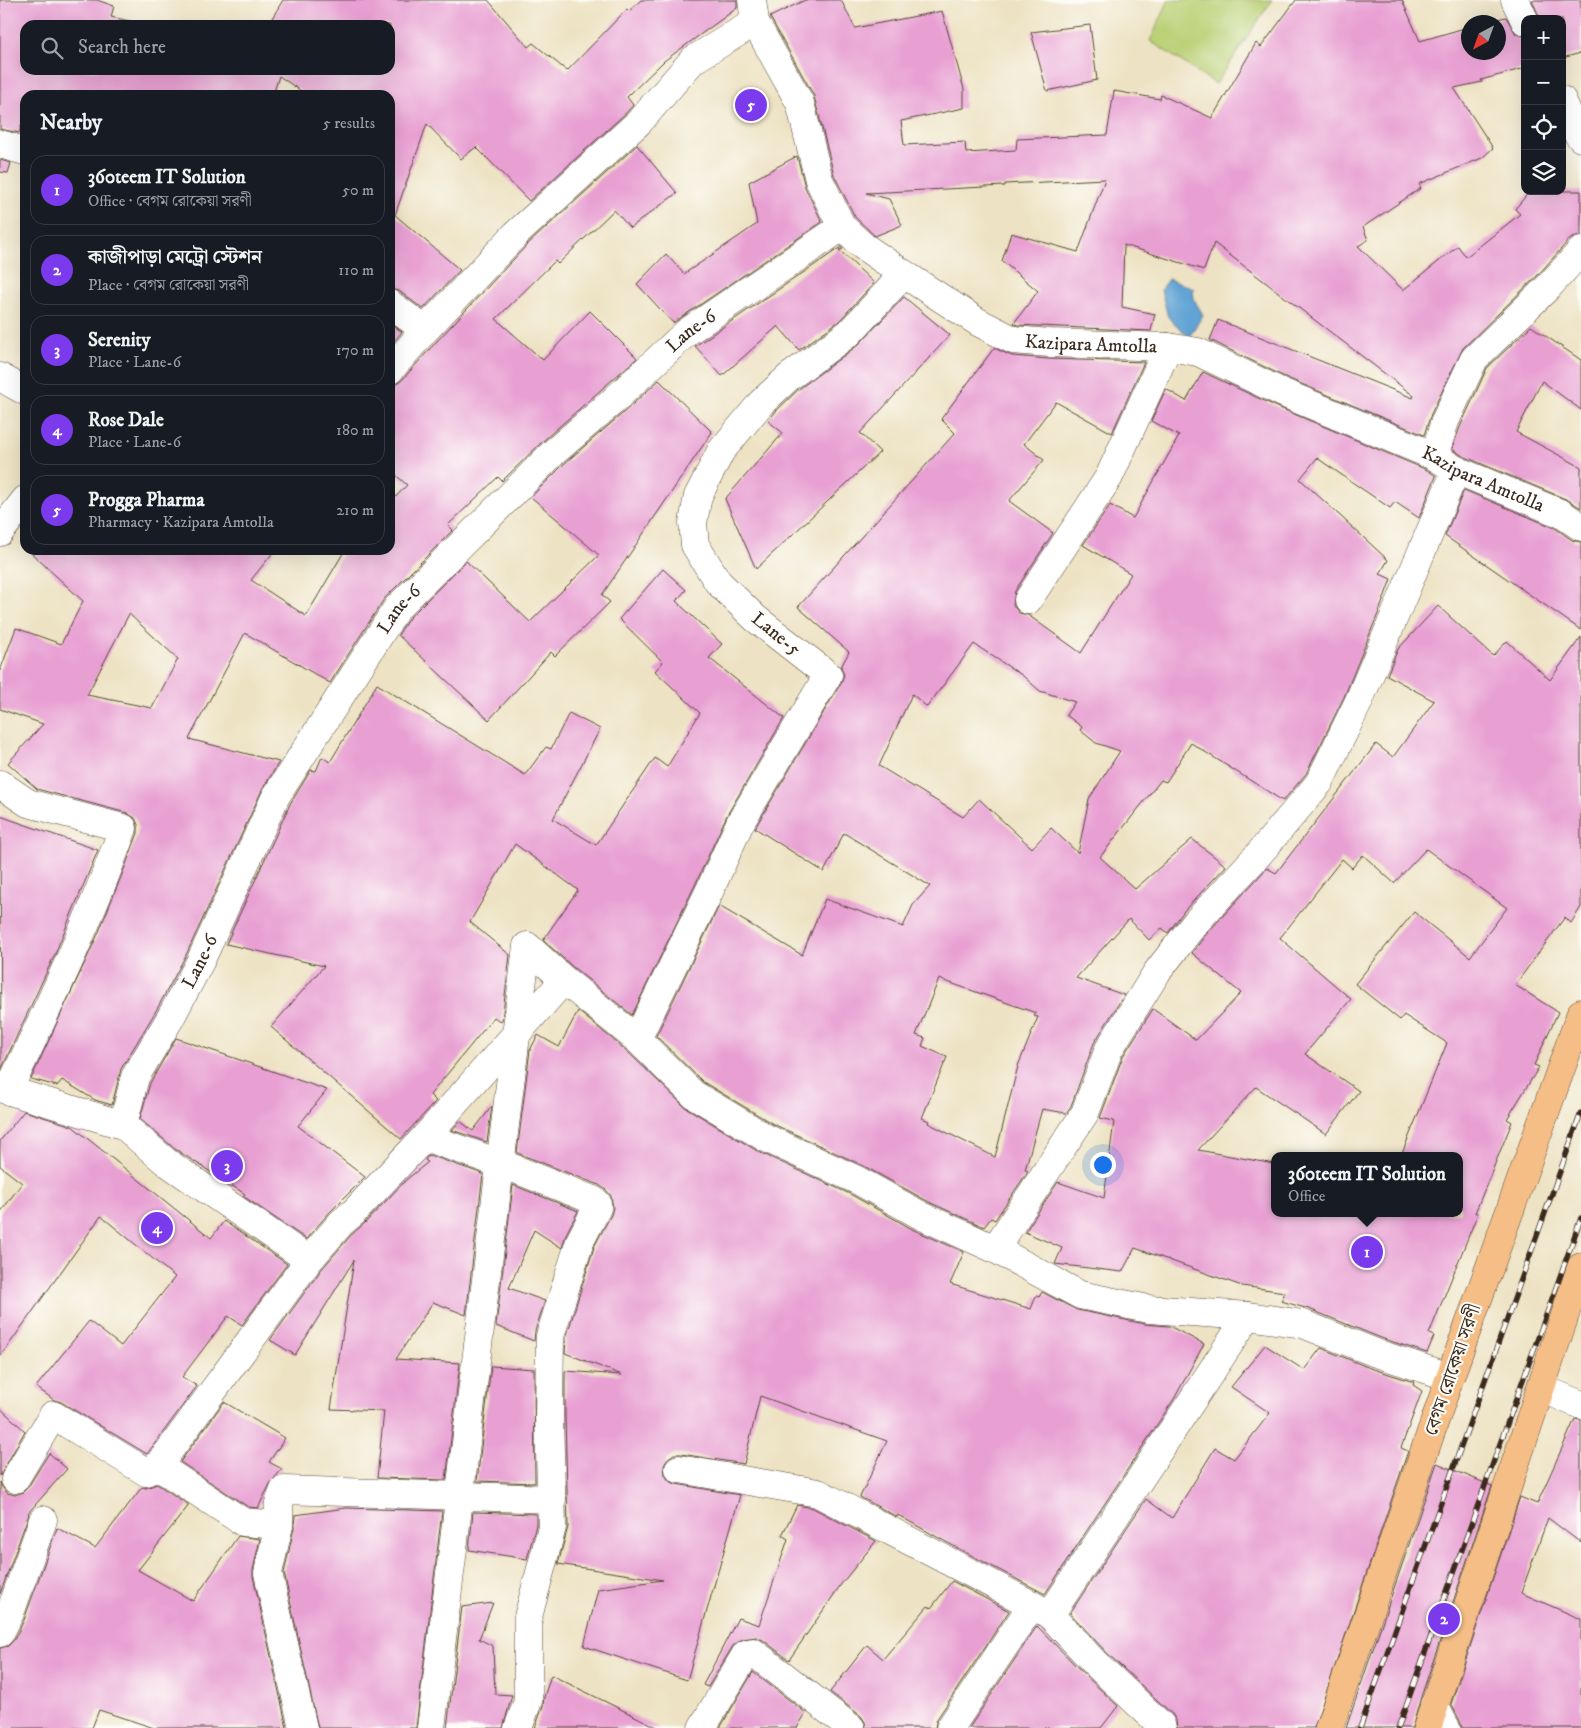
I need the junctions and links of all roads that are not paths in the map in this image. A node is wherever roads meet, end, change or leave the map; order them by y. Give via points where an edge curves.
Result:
1 (1514, 0) edge
2 (753, 11) edge
3 (1522, 15) edge
4 (1564, 105) edge
5 (1581, 138) edge
6 (0, 144) edge
7 (20, 150) edge
8 (842, 226) junction
9 (1581, 251) edge
10 (904, 274) junction
11 (395, 308) edge
12 (425, 330) junction
13 (1168, 347) junction
14 (395, 364) edge
15 (0, 377) edge
16 (20, 388) edge
17 (1445, 463) junction
18 (20, 505) edge
19 (3, 523) edge
20 (1581, 527) edge
21 (1028, 600) dead end
22 (0, 784) edge
23 (564, 980) junction
24 (1581, 1013) edge
25 (637, 1039) junction
26 (4, 1089) edge
27 (123, 1125) junction
28 (425, 1137) junction
29 (995, 1249) junction
30 (309, 1260) junction
31 (1581, 1267) edge
32 (1248, 1316) junction
33 (1450, 1377) junction
34 (1540, 1388) junction
35 (1581, 1405) edge
36 (158, 1466) junction
37 (679, 1468) dead end
38 (15, 1479) dead end
39 (552, 1499) junction
40 (43, 1520) dead end
41 (278, 1525) junction
42 (1041, 1610) junction
43 (0, 1633) edge
44 (1435, 1720) edge
45 (303, 1728) edge
46 (431, 1728) edge
47 (518, 1728) edge
48 (702, 1728) edge
49 (851, 1728) edge
50 (950, 1728) edge
51 (1162, 1728) edge
52 (1329, 1728) edge

1 - 3 street
2 - 8 street, Kazipara Amtolla via 800,103 819,180
2 - 12 street via 693,60 639,122 516,234
4 - 5 street
6 - 7 street
8 - 10 street, Kazipara Amtolla via 863,246
8 - 27 street, Lane-6 via 688,332 554,452 397,608 276,796 200,962 135,1077
9 - 17 street via 1474,359 1445,421
10 - 13 street, Kazipara Amtolla via 978,322 1013,340
10 - 25 street, Lane-5 via 849,333 789,377 762,402 721,451 698,496 692,523 696,545 718,582 755,618 828,675 740,823
11 - 12 street
12 - 14 street
13 - 17 street, Kazipara Amtolla via 1198,352 1280,392
13 - 21 street via 1109,477
15 - 16 street
17 - 20 street, Kazipara Amtolla via 1562,514
17 - 29 street via 1358,703 1319,783 1196,922 1157,972 1109,1049 1085,1113
18 - 19 street
22 - 26 street via 28,803 123,828 104,882 48,1007
23 - 25 street
23 - 28 street
23 - 46 street via 527,946
24 - 33 main road, বেগম রোকেয়া সরণী
25 - 29 street via 693,1094 766,1138
26 - 27 street
27 - 30 street via 165,1161
28 - 30 street
28 - 39 street via 597,1203 580,1241 550,1336
29 - 32 street via 1080,1294 1148,1308
30 - 36 street
31 - 34 main road
32 - 33 street via 1303,1324
32 - 42 street
33 - 52 main road, বেগম রোকেয়া সরণী
34 - 35 street
34 - 44 main road
36 - 38 street via 146,1472 53,1415
36 - 41 street via 243,1522
37 - 42 street via 818,1493
39 - 41 street via 284,1490
39 - 47 street via 552,1527 528,1616 528,1702
40 - 43 street
41 - 45 street via 268,1574
42 - 50 street
42 - 51 street
48 - 49 street via 746,1654 753,1652

